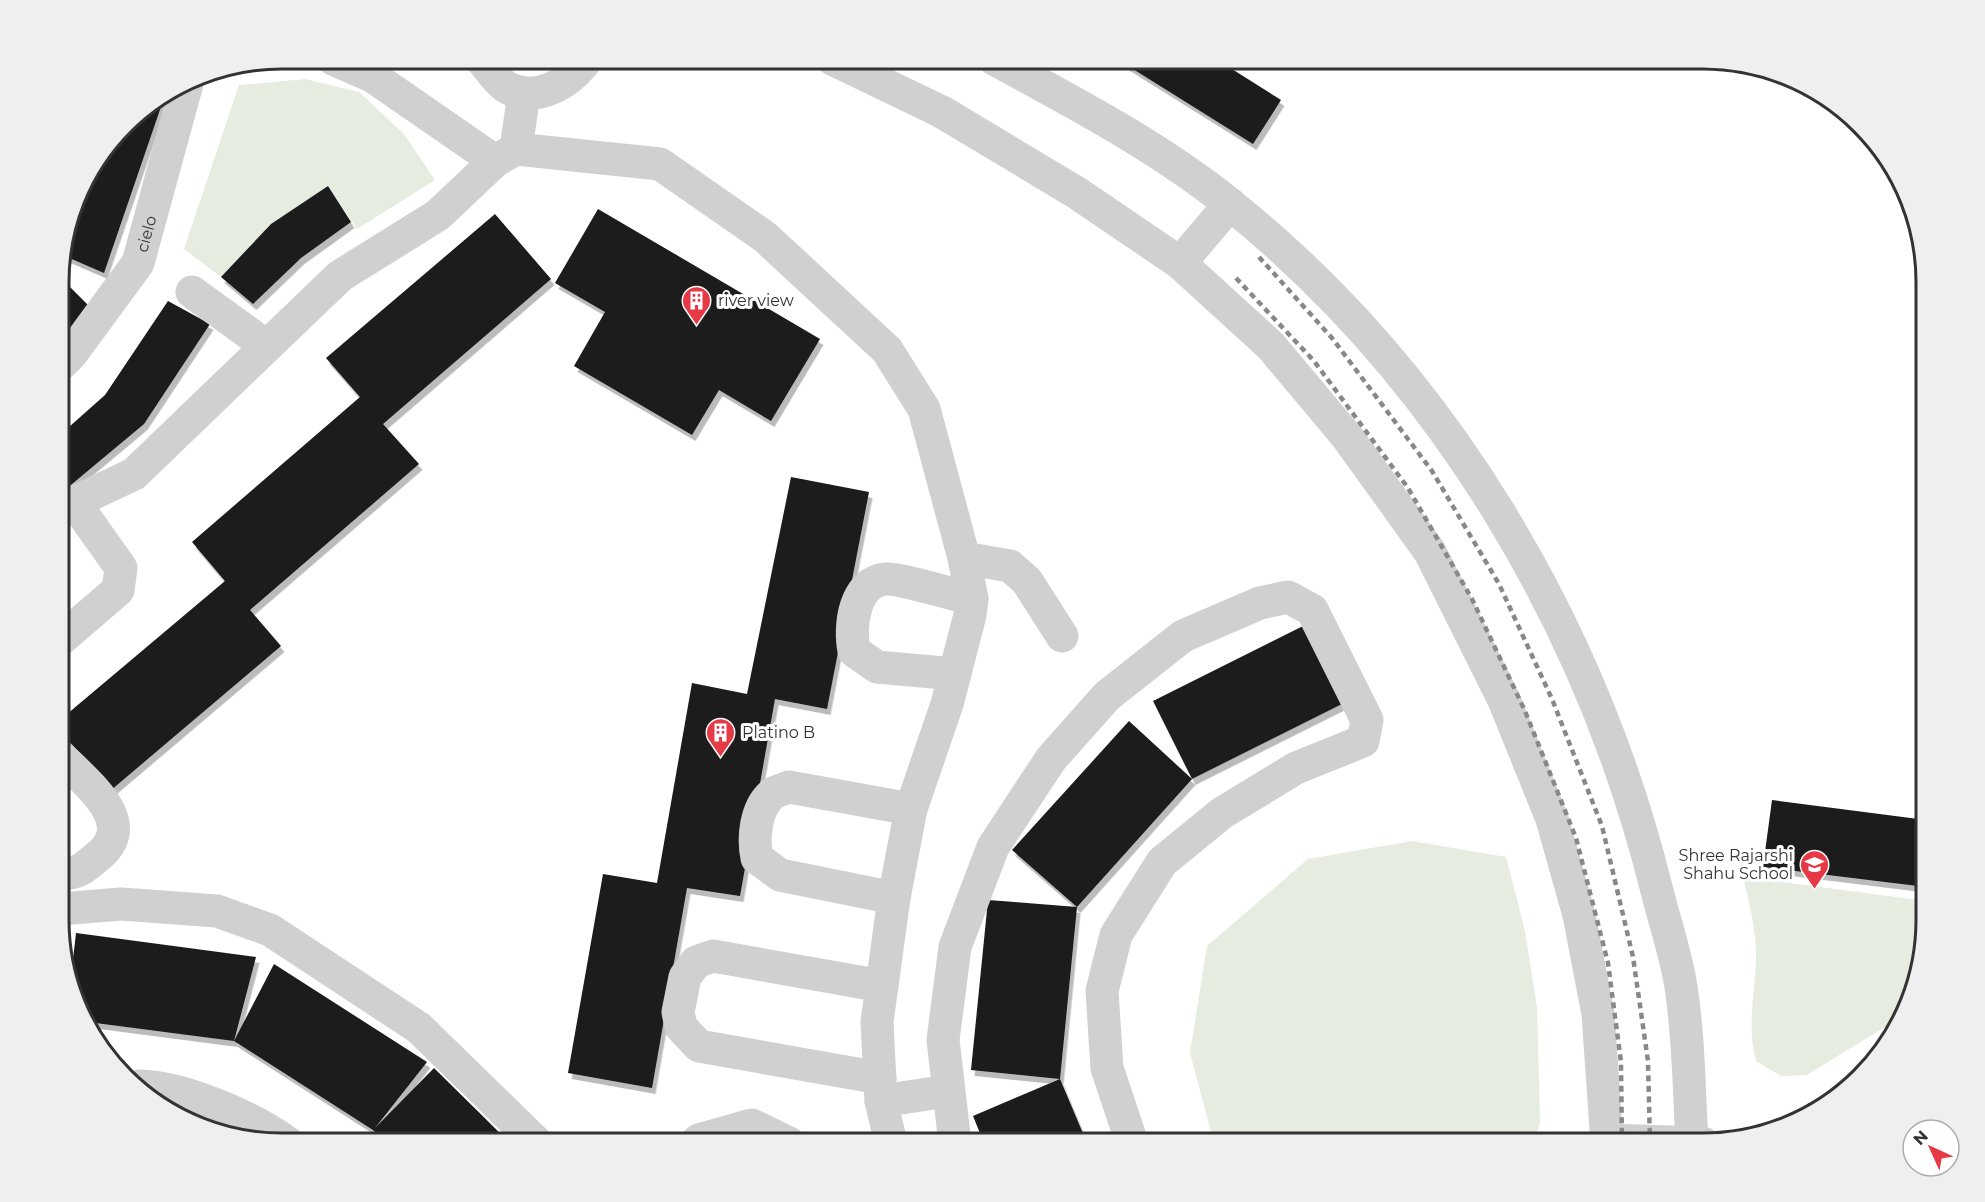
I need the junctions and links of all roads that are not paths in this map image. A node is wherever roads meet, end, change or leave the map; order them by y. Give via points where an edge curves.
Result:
1 (357, 69) edge
2 (490, 69) edge
3 (579, 69) edge
4 (854, 69) edge
5 (1014, 69) edge
6 (185, 93) edge
7 (524, 93) junction
8 (506, 155) junction
9 (1230, 204) junction
10 (1180, 264) junction
11 (192, 292) dead end
12 (265, 345) junction
13 (69, 356) edge
14 (69, 506) edge
15 (69, 507) edge
16 (964, 558) junction
17 (972, 599) junction
18 (69, 632) edge
19 (1062, 636) dead end
20 (955, 674) junction
21 (69, 765) edge
22 (911, 809) junction
23 (69, 874) edge
24 (894, 898) junction
25 (69, 908) edge
26 (882, 986) junction
27 (148, 1086) edge
28 (881, 1090) junction
29 (948, 1091) junction
30 (270, 1133) edge
31 (527, 1133) edge
32 (724, 1133) edge
33 (768, 1133) edge
34 (889, 1133) edge
35 (954, 1133) edge
36 (1129, 1133) edge
37 (1606, 1133) edge
38 (1691, 1133) edge

1 - 8 street
2 - 7 street via 505,86
3 - 7 street via 550,91
4 - 10 street via 942,112 1077,193
5 - 9 street via 1116,126
6 - 13 street, cielo via 138,263
7 - 8 street
8 - 12 street via 438,214 340,276
8 - 16 street via 660,164 765,237 887,350 924,409
9 - 10 street
9 - 38 street via 1323,286 1411,385 1497,505 1576,653 1641,825 1681,986
10 - 37 street via 1271,346 1348,438 1430,552 1504,700 1552,819 1579,915 1598,1014
11 - 12 street
12 - 14 street via 134,474
15 - 18 street via 121,568 118,590
16 - 17 street
16 - 19 street via 1010,566 1027,581
17 - 20 street
17 - 20 street via 886,579 870,585 858,599 851,636 854,651 877,667
20 - 22 street
21 - 23 street via 106,804 115,823 108,848 76,874
22 - 24 street
22 - 24 street via 789,787 773,793 761,808 754,843 757,858 780,876
24 - 26 street
25 - 31 street via 121,904 217,910 270,930 419,1028
26 - 28 street via 877,1022
26 - 28 street via 713,956 696,962 685,976 678,1012 681,1027 699,1046
27 - 30 street via 224,1108
28 - 29 street
28 - 34 street
29 - 35 street
29 - 36 street via 943,1040 955,947 993,847 1051,759 1107,696 1183,636 1260,603 1287,597 1312,610 1367,720 1363,741 1296,768 1222,813 1161,862 1116,935 1102,991 1107,1068
32 - 33 street via 752,1125

